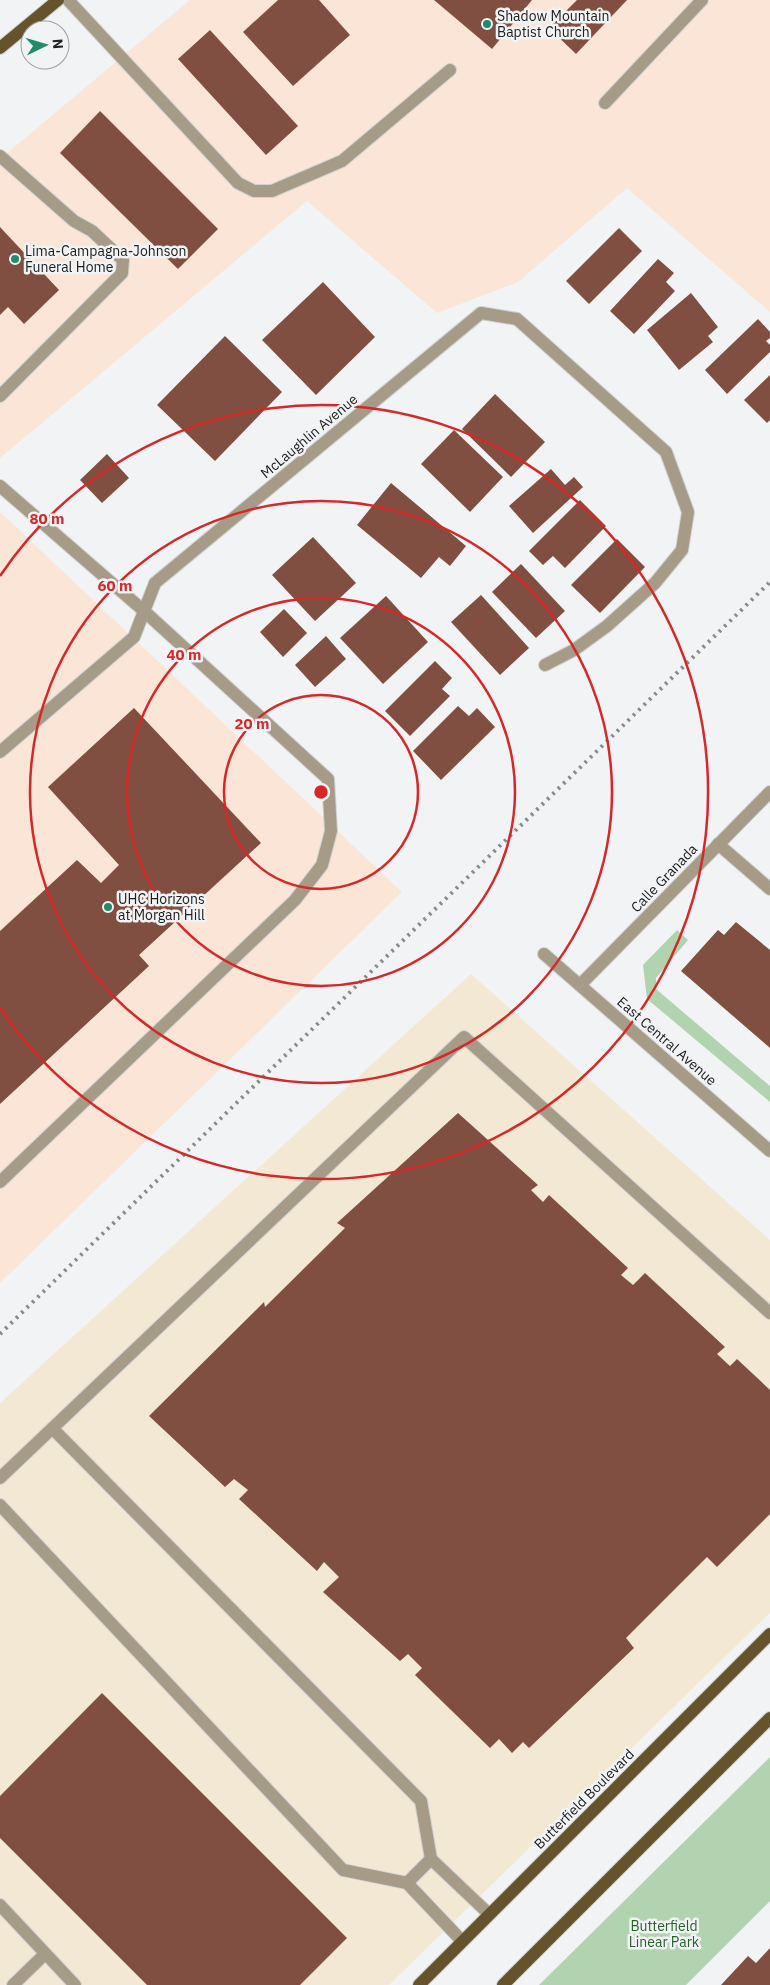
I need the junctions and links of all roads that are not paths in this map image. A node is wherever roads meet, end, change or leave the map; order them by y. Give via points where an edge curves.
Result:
1 (58, 0) edge
2 (68, 0) edge
3 (702, 0) edge
4 (0, 48) edge
5 (450, 70) dead end
6 (605, 103) dead end
7 (0, 156) edge
8 (0, 396) edge
9 (0, 486) edge
10 (144, 611) junction
11 (546, 665) dead end
12 (0, 752) edge
13 (770, 792) edge
14 (718, 844) junction
15 (770, 888) edge
16 (544, 954) dead end
17 (580, 985) junction
18 (770, 1151) edge
19 (0, 1182) edge
20 (770, 1313) edge
21 (53, 1429) junction
22 (0, 1478) edge
23 (0, 1504) edge
24 (770, 1634) edge
25 (770, 1718) edge
26 (431, 1858) junction
27 (407, 1883) junction
28 (0, 1905) edge
29 (489, 1914) junction
30 (462, 1941) junction
31 (45, 1954) junction
32 (13, 1985) edge
33 (75, 1985) edge
34 (419, 1985) edge
35 (504, 1985) edge

1 - 4 main road
2 - 5 street via 238,183 254,191 272,190 342,161
3 - 6 street
7 - 8 street via 123,260 122,273
9 - 10 street
10 - 11 street, McLaughlin Avenue via 155,583 481,313 517,319 666,452 688,512 682,550 655,583 607,626
10 - 12 street, McLaughlin Avenue via 134,637
10 - 19 street via 328,779 331,831 322,865 295,900
13 - 14 street, Calle Granada
14 - 15 street
14 - 17 street, Calle Granada
16 - 17 street, East Central Avenue
17 - 18 street, East Central Avenue
20 - 21 street via 464,1037
21 - 22 street
21 - 26 street via 421,1802
23 - 27 street via 343,1870
24 - 29 main road, Butterfield Boulevard
25 - 35 main road
26 - 27 street
26 - 29 street
27 - 30 street
28 - 31 street
29 - 30 main road, Butterfield Boulevard
30 - 34 main road, Butterfield Boulevard
31 - 32 street
31 - 33 street

